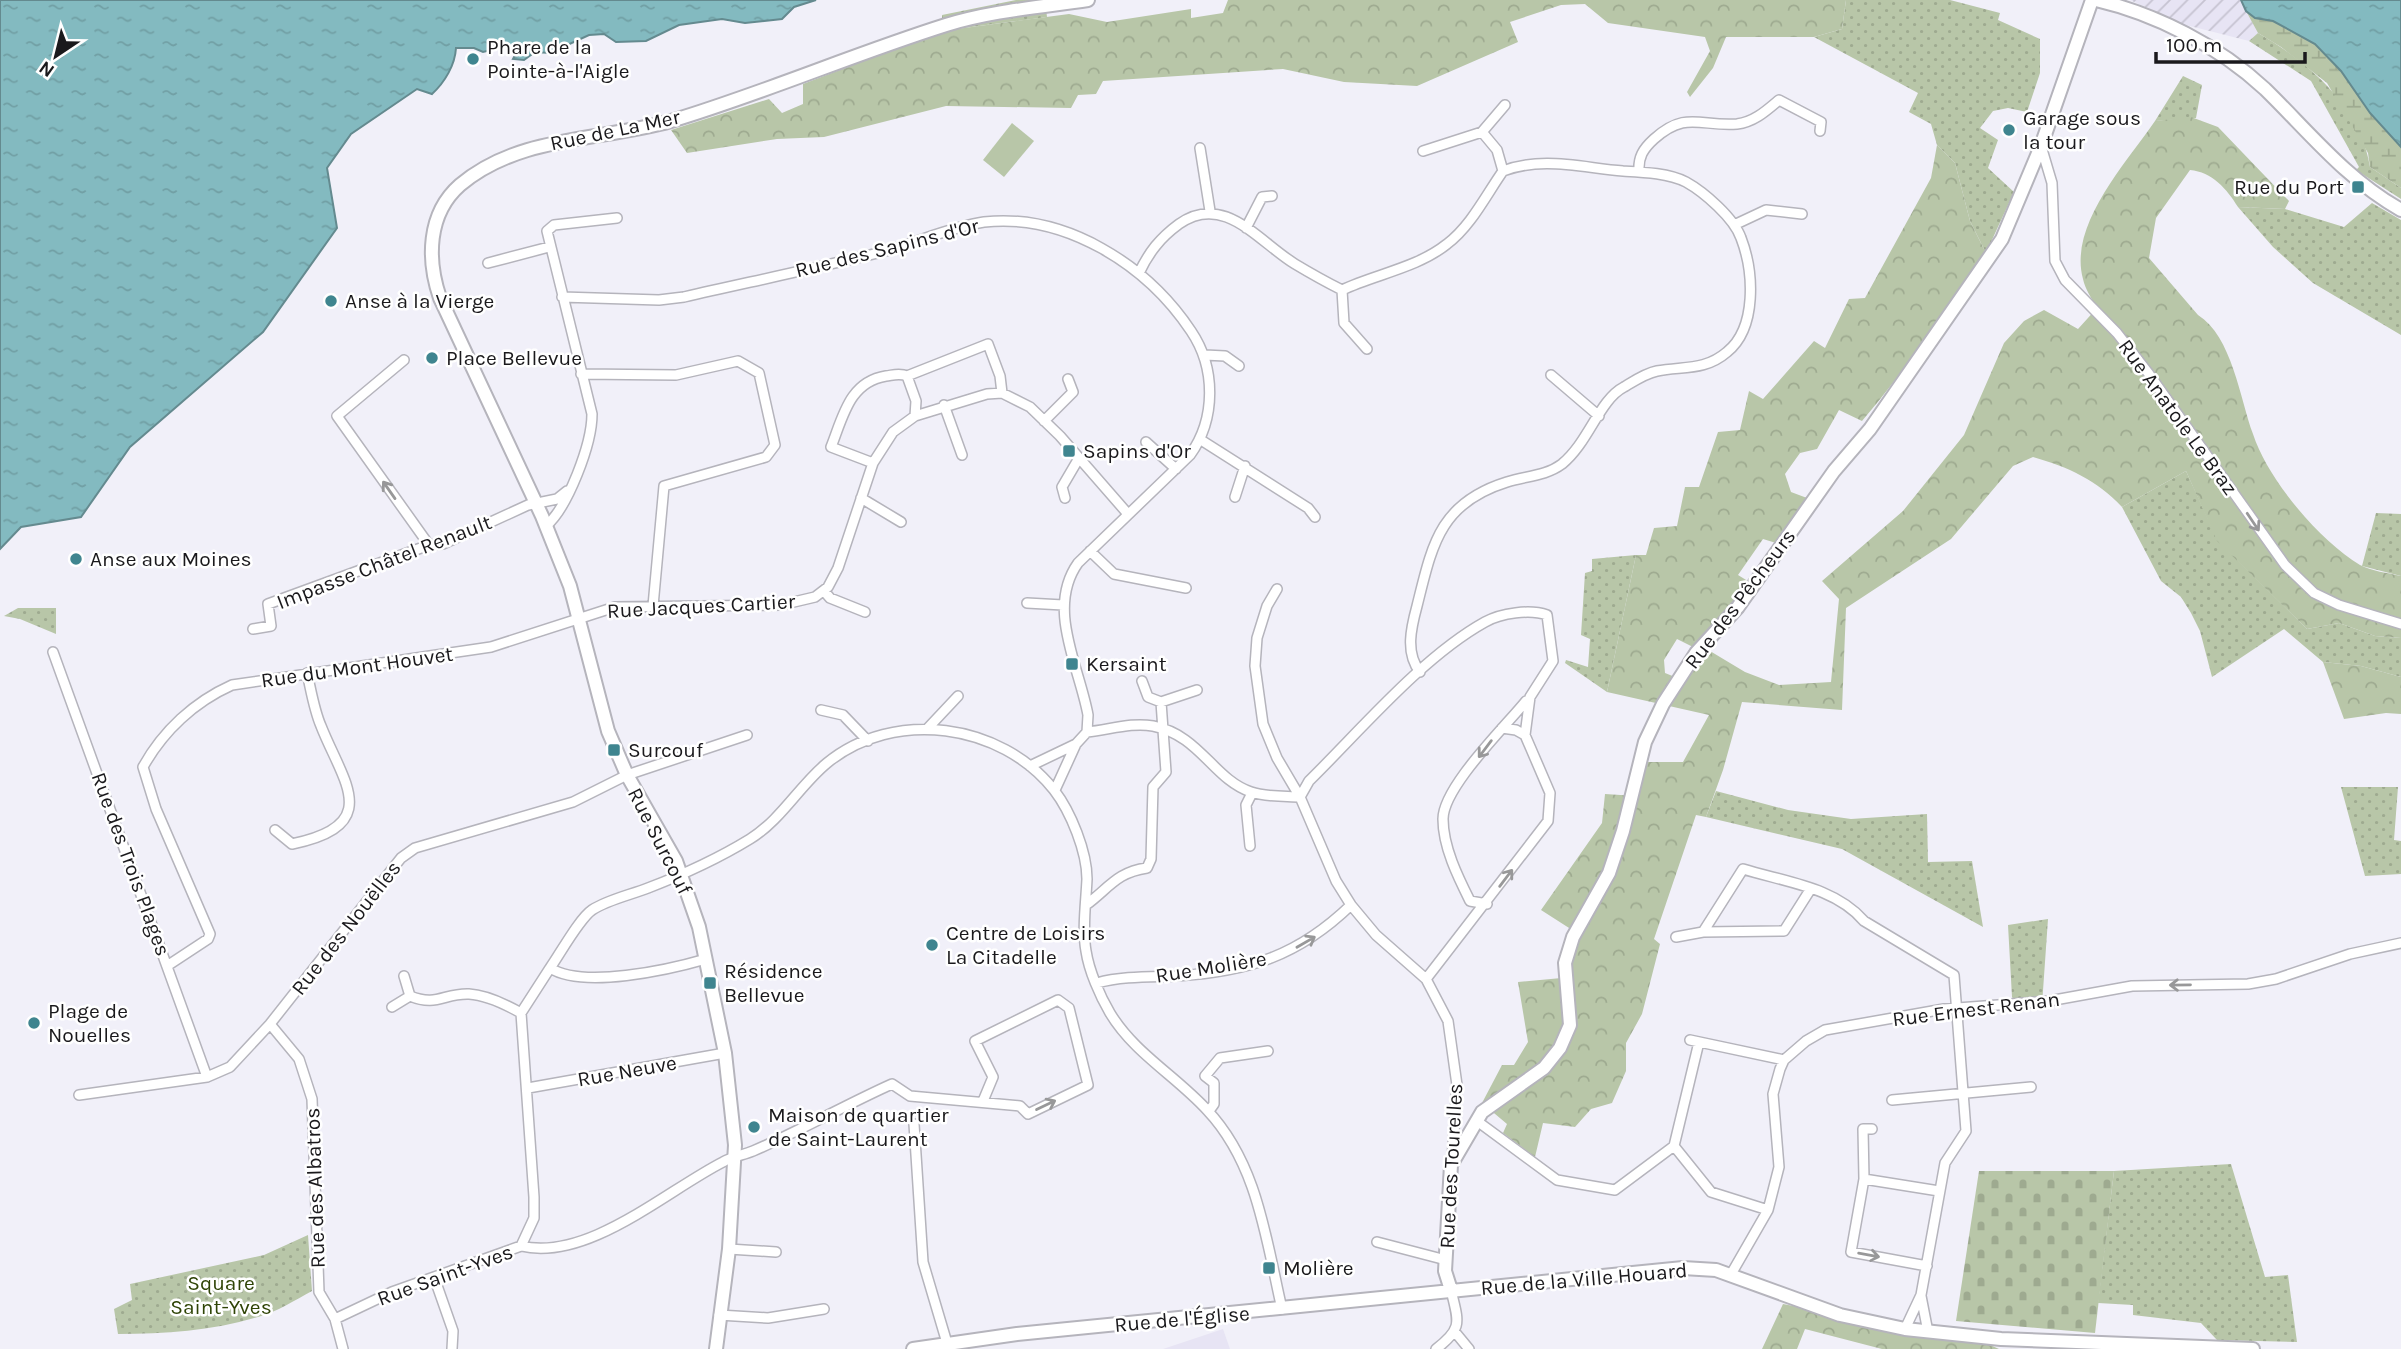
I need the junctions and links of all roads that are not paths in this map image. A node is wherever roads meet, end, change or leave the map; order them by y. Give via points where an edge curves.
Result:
1 (1088, 0) edge
2 (2094, 0) edge
3 (1505, 105) dead end
4 (1820, 131) dead end
5 (1482, 132) junction
6 (2041, 146) junction
7 (1200, 148) dead end
8 (1423, 151) dead end
9 (1503, 171) junction
10 (1639, 172) junction
11 (1272, 196) dead end
12 (2401, 210) edge
13 (1210, 212) junction
14 (1802, 214) dead end
15 (617, 218) dead end
16 (1734, 225) junction
17 (1247, 228) junction
18 (549, 247) junction
19 (488, 263) dead end
20 (1139, 273) junction
21 (434, 281) joint
22 (1342, 290) junction
23 (562, 297) junction
24 (1367, 349) dead end
25 (1205, 355) junction
26 (404, 360) dead end
27 (1239, 366) dead end
28 (581, 374) junction
29 (1551, 375) dead end
30 (907, 376) junction
31 (1068, 379) dead end
32 (1002, 393) junction
33 (944, 405) junction
34 (915, 416) junction
35 (1599, 416) junction
36 (1044, 421) junction
37 (1201, 440) junction
38 (1146, 442) dead end
39 (962, 456) dead end
40 (1079, 458) junction
41 (873, 463) junction
42 (1245, 466) junction
43 (1176, 469) junction
44 (568, 489) junction
45 (1235, 497) dead end
46 (861, 498) junction
47 (1065, 498) dead end
48 (536, 504) junction
49 (1128, 514) junction
50 (1315, 517) dead end
51 (901, 522) dead end
52 (546, 526) junction
53 (429, 545) junction
54 (1090, 551) junction
55 (1185, 588) dead end
56 (1276, 589) dead end
57 (824, 591) junction
58 (1027, 603) dead end
59 (1063, 605) junction
60 (653, 606) junction
61 (865, 612) dead end
62 (578, 618) junction
63 (2401, 624) edge
64 (253, 629) dead end
65 (53, 652) dead end
66 (1420, 672) junction
67 (307, 673) junction
68 (1142, 681) dead end
69 (1197, 690) dead end
70 (958, 695) dead end
71 (1530, 697) junction
72 (1161, 702) junction
73 (821, 710) dead end
74 (927, 729) junction
75 (1164, 729) junction
76 (1502, 729) junction
77 (1087, 732) junction
78 (747, 735) dead end
79 (1525, 736) junction
80 (868, 741) junction
81 (1076, 744) junction
82 (1030, 766) junction
83 (627, 775) junction
84 (1055, 790) junction
85 (1252, 793) junction
86 (1300, 797) junction
87 (275, 830) dead end
88 (1250, 846) dead end
89 (681, 874) junction
90 (1810, 890) junction
91 (1471, 901) junction
92 (1487, 904) junction
93 (1086, 905) junction
94 (1351, 905) junction
95 (1464, 932) junction
96 (1703, 932) junction
97 (1676, 937) dead end
98 (2401, 943) edge
99 (706, 959) junction
100 (167, 966) junction
101 (550, 968) junction
102 (404, 976) dead end
103 (1426, 979) junction
104 (1097, 983) junction
105 (410, 996) junction
106 (392, 1007) dead end
107 (1955, 1010) junction
108 (521, 1013) junction
109 (270, 1024) junction
110 (1268, 1051) dead end
111 (725, 1053) junction
112 (1784, 1060) junction
113 (207, 1077) junction
114 (2031, 1087) dead end
115 (528, 1088) junction
116 (1963, 1093) junction
117 (79, 1095) dead end
118 (1892, 1100) dead end
119 (983, 1101) junction
120 (1209, 1111) junction
121 (1477, 1121) junction
122 (914, 1124) dead end
123 (1872, 1129) dead end
124 (1674, 1146) junction
125 (734, 1157) junction
126 (1451, 1165) junction
127 (1864, 1179) junction
128 (1939, 1191) junction
129 (1768, 1210) junction
130 (1377, 1242) dead end
131 (521, 1246) junction
132 (729, 1249) junction
133 (776, 1252) dead end
134 (1446, 1260) junction
135 (1927, 1266) junction
136 (434, 1276) junction
137 (1730, 1276) junction
138 (1451, 1290) junction
139 (1921, 1295) junction
140 (824, 1309) dead end
141 (1282, 1309) junction
142 (719, 1315) junction
143 (335, 1319) junction
144 (1905, 1329) junction
145 (1455, 1332) junction
146 (1928, 1332) junction
147 (947, 1343) junction
148 (343, 1349) edge
149 (452, 1349) edge
150 (716, 1349) edge
151 (913, 1349) edge
152 (1436, 1349) edge
153 (1469, 1349) edge
154 (2253, 1349) edge

1 - 21 street, Rue de La Mer via 948,24 668,122 562,140 491,165 457,188 442,208 431,249
2 - 6 street, Rue des Pêcheurs
2 - 12 street via 2161,23 2232,63 2266,90 2346,171
3 - 5 street
4 - 10 street via 1821,122 1779,100 1755,120 1736,124 1681,121 1648,145 1640,157
5 - 8 street
5 - 9 street via 1497,150
6 -> 63 street, Rue Anatole Le Braz via 2052,183 2055,261 2077,294 2117,333 2149,374 2284,565 2314,593 2339,606
6 - 121 street, Rue des Pêcheurs via 1994,251 1870,429 1834,471 1738,607 1696,653 1662,704 1645,742 1609,873 1573,937 1565,963 1570,1025 1560,1048 1544,1068 1482,1112
7 - 13 street
9 - 10 street via 1538,163
9 - 22 street via 1445,246 1387,275
10 - 16 street via 1684,181
11 - 17 street via 1262,197
13 - 17 street
13 - 20 street via 1192,216 1166,234
14 - 16 street via 1766,210
15 - 18 street via 551,226 547,231
16 - 35 street via 1741,238 1749,287 1749,309 1738,341 1702,367 1656,371 1623,387 1611,394
17 - 22 street via 1294,264
18 - 19 street
18 - 23 street
20 - 23 street, Rue des Sapins d'Or via 1107,250 1059,229 1023,222 984,222 884,251 684,297
20 - 25 street, Rue des Sapins d'Or via 1189,327
21 - 48 street, Rue Surcouf
22 - 24 street via 1344,323
23 - 28 street
25 - 27 street via 1225,356
25 - 37 street, Rue des Sapins d'Or via 1209,400
53 -> 26 street via 337,416
28 - 44 street via 592,428
28 - 60 street via 676,375 738,361 759,373 775,444 766,457 664,486
29 - 35 street
30 - 32 street via 988,344
30 - 34 street via 916,401
30 - 41 street via 875,378 854,391 831,447
31 - 36 street via 1073,391
32 - 33 street, Rue Jacques Cartier
32 - 36 street via 1030,407
33 - 34 street, Rue Jacques Cartier
33 - 39 street
34 - 41 street, Rue Jacques Cartier via 893,432
35 - 66 street via 1575,452 1559,466 1494,486 1441,528 1411,630 1410,648
36 - 40 street
37 - 42 street
37 - 43 street, Rue des Sapins d'Or
38 - 43 street
40 - 47 street via 1062,487
40 - 49 street
41 - 46 street, Rue Jacques Cartier
42 - 45 street
42 - 50 street
43 - 49 street, Rue des Sapins d'Or
44 - 48 street, Impasse Châtel Renault via 557,499
44 - 52 street via 558,516
46 - 51 street
46 - 57 street, Rue Jacques Cartier via 838,568
48 - 52 street, Rue Surcouf
48 - 53 street, Impasse Châtel Renault via 443,544
49 - 54 street, Rue des Sapins d'Or
52 - 62 street, Rue Surcouf
53 - 64 street, Impasse Châtel Renault via 268,604 271,626
54 - 55 street via 1114,574
54 - 59 street, Rue des Sapins d'Or via 1070,575
56 - 86 street, Rue des Tourelles via 1257,638 1255,666 1262,724
57 - 60 street, Rue Jacques Cartier via 781,605
57 - 61 street, Rue Jacques Cartier
58 - 59 street
59 - 77 street, Rue des Sapins d'Or via 1088,715
60 - 62 street, Rue Jacques Cartier via 615,607
62 - 67 street, Rue du Mont Houvet via 491,647
62 - 83 street, Rue Surcouf via 608,732
65 - 100 street, Rue des Trois Plages
66 - 71 street via 1484,623 1537,612 1548,615 1553,661
66 - 86 street via 1309,781
67 - 87 street via 320,725 346,779 350,805 331,831 317,839 292,844
67 - 100 street, Rue du Mont Houvet via 232,685 213,694 154,748 144,767 147,785 210,934
68 - 72 street via 1148,697
69 - 72 street
70 - 74 street
71 - 76 street
71 - 79 street
72 - 75 street
73 - 80 street via 843,715
74 - 80 street
74 - 82 street via 981,739
75 - 77 street via 1132,726
75 - 85 street via 1191,743
75 - 93 street via 1166,772 1153,787 1149,864 1118,876
76 - 79 street
76 -> 91 street via 1449,797 1443,818 1449,853
77 - 81 street
78 - 83 street, Rue des Nouëlles
92 -> 79 street via 1548,821 1550,793
80 - 89 street via 828,762 750,839
81 - 82 street
81 - 84 street
82 - 84 street
83 - 89 street, Rue Surcouf
83 - 109 street, Rue des Nouëlles via 573,802 415,848 401,858
84 - 93 street via 1081,849 1087,875
85 - 86 street
85 - 88 street via 1246,805
86 - 94 street, Rue des Tourelles
89 - 99 street, Rue Surcouf
89 - 101 street via 590,911
90 - 96 street via 1784,931
90 - 96 street via 1743,869
90 - 107 street via 1822,890 1954,975
91 - 92 street
91 - 95 street
92 - 95 street
93 - 104 street via 1086,951
94 - 103 street, Rue des Tourelles
104 -> 94 street, Rue Molière via 1192,975 1266,961 1313,939
95 - 103 street
96 - 97 street
98 -> 107 street, Rue Ernest Renan via 2248,984 2132,986
99 - 101 street via 600,979 577,979
99 - 111 street, Rue Surcouf
100 - 113 street, Rue des Trois Plages
101 - 108 street
102 - 105 street
103 - 126 street, Rue des Tourelles via 1448,1021 1454,1062 1457,1085
104 - 120 street via 1131,1042
105 - 106 street
105 - 108 street via 428,1003 467,994
107 - 112 street, Rue Ernest Renan via 1836,1027 1806,1041
107 - 116 street
108 - 115 street
109 - 113 street, Rue des Nouëlles via 242,1058
109 - 143 street, Rue des Albatros via 299,1059 312,1099 319,1292
110 - 120 street via 1220,1058 1205,1076 1214,1083 1214,1104
111 - 115 street, Rue Neuve
111 - 125 street, Rue Surcouf
112 - 124 street via 1694,1041
112 - 129 street via 1773,1094 1779,1167
113 - 117 street, Rue des Nouëlles
114 - 116 street
115 - 131 street via 534,1218
116 - 118 street
116 - 128 street via 1966,1130 1945,1163
119 -> 119 street via 1020,1106 1028,1114 1088,1085 1069,1008 1058,1000 975,1041 993,1077
119 - 125 street, Rue Saint-Yves via 910,1096 892,1084
120 - 141 street via 1243,1160
121 - 124 street via 1557,1181 1615,1190
121 - 126 street, Rue des Pêcheurs
122 - 147 street via 923,1262
123 - 127 street via 1863,1129
124 - 129 street via 1711,1192
125 - 131 street, Rue Saint-Yves via 584,1240 537,1250
125 - 132 street, Rue Surcouf
126 - 134 street, Rue des Tourelles
127 - 128 street
127 -> 135 street via 1851,1252
128 - 135 street
129 - 137 street
130 - 134 street
131 - 136 street, Rue Saint-Yves
132 - 133 street
132 - 142 street, Rue Surcouf
134 - 138 street, Rue des Tourelles
135 - 139 street
136 - 143 street, Rue Saint-Yves
136 - 149 street via 453,1331
137 - 138 street, Rue de la Ville Houard via 1716,1270 1652,1269
137 - 144 street, Rue de la Ville Houard via 1840,1315
138 - 141 street, Rue de l'Église via 1429,1296
138 - 145 street via 1459,1322
139 - 144 street
139 - 146 street
140 - 142 street via 768,1318
141 - 147 street, Rue de l'Église
142 - 150 street, Rue Surcouf
143 - 148 street
144 - 146 street, Rue de la Ville Houard
145 - 152 street
145 - 153 street
146 - 154 street, Rue de la Ville Houard
147 - 151 street, Rue de l'Église

